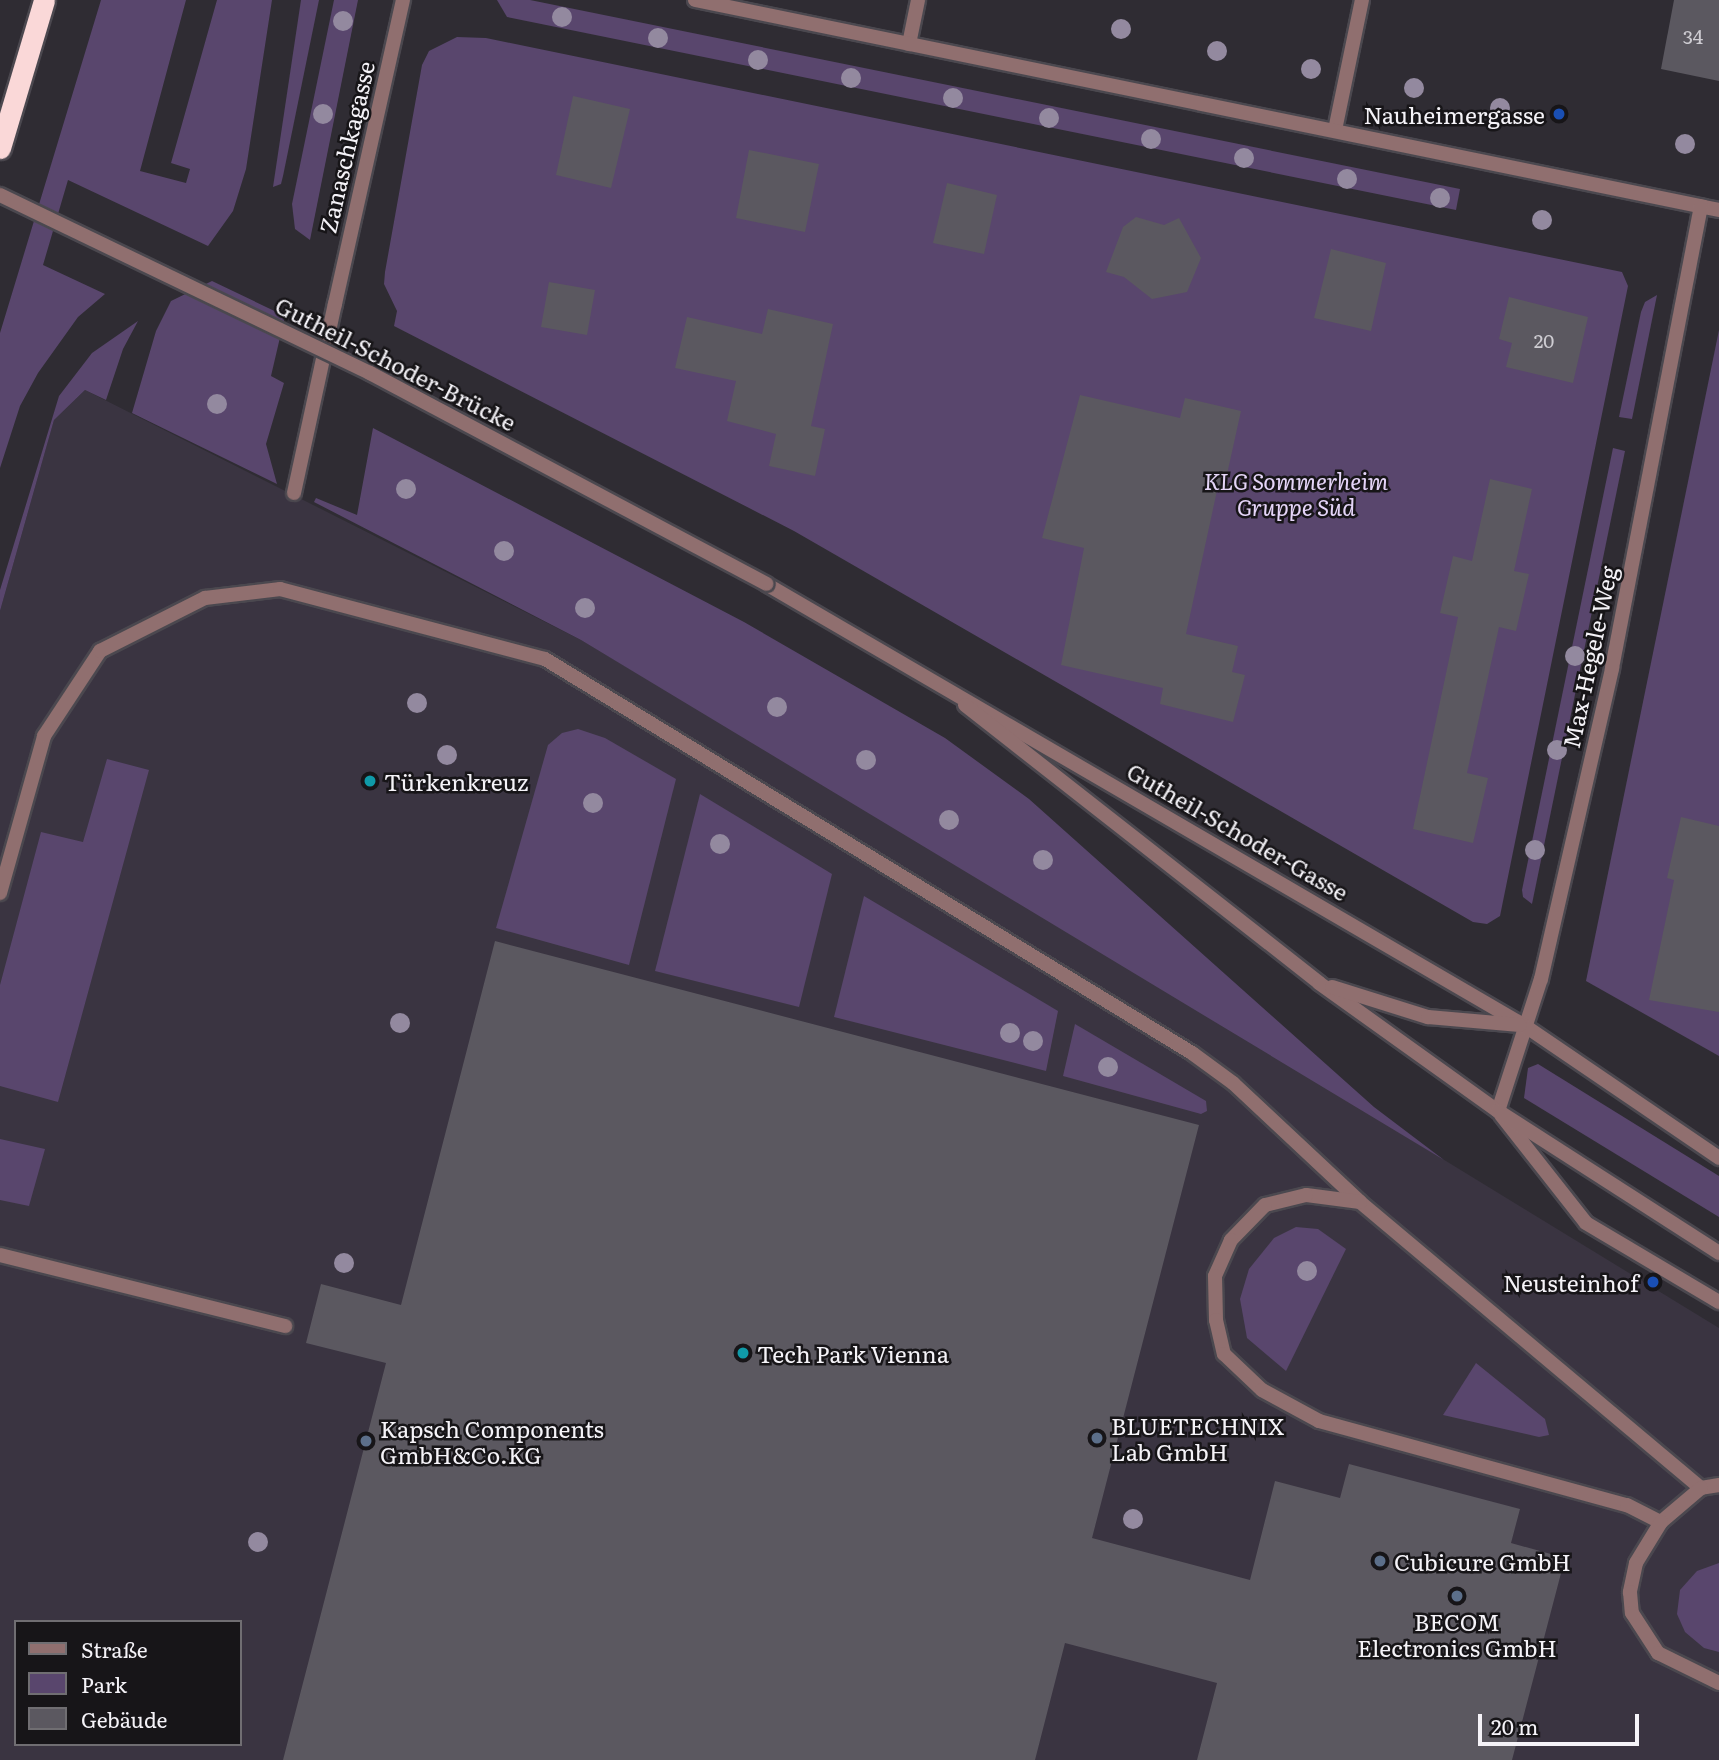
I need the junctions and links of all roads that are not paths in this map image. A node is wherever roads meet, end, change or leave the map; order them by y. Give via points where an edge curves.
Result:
1 (44, 0) edge
2 (403, 0) edge
3 (695, 0) edge
4 (918, 0) edge
5 (1362, 0) edge
6 (909, 44) junction
7 (1335, 130) junction
8 (0, 148) edge
9 (0, 195) edge
10 (1701, 206) junction
11 (1719, 210) edge
12 (294, 493) dead end
13 (765, 584) joint
14 (929, 676) junction
15 (0, 893) edge
16 (1319, 983) junction
17 (1525, 1026) junction
18 (1498, 1111) junction
19 (1719, 1158) edge
20 (1360, 1202) junction
21 (1719, 1254) edge
22 (0, 1255) edge
23 (1719, 1302) edge
24 (285, 1326) dead end
25 (1719, 1485) edge
26 (1701, 1489) junction
27 (1661, 1522) junction
28 (1719, 1683) edge

1 - 8 highway
2 - 12 street, Zanaschkagasse
3 - 6 street
4 - 6 street
5 - 7 street
6 - 7 street
7 - 10 street
9 - 13 street, Gutheil-Schoder-Brücke, bridge via 370,373
10 - 11 street
10 - 17 street, Max-Hegele-Weg via 1612,668 1541,979
13 - 14 street, Gutheil-Schoder-Gasse
14 - 16 street, Gutheil-Schoder-Gasse via 1138,845
14 - 17 street, Gutheil-Schoder-Gasse
15 - 20 street via 44,736 100,651 205,598 280,589 545,659 1192,1053 1233,1083
16 - 17 street, Gutheil-Schoder-Gasse via 1428,1017
16 - 18 street, Gutheil-Schoder-Gasse
17 - 18 street, Max-Hegele-Weg
17 - 19 street, Gutheil-Schoder-Gasse
18 - 21 street, Gutheil-Schoder-Gasse
18 - 23 street, Gutheil-Schoder-Gasse via 1586,1223
20 - 26 street
20 - 27 street via 1306,1195 1265,1205 1231,1240 1215,1276 1216,1320 1224,1354 1262,1390 1319,1421 1627,1505
22 - 24 street
25 - 26 street
26 - 27 street
27 - 28 street via 1636,1563 1632,1613 1658,1653

